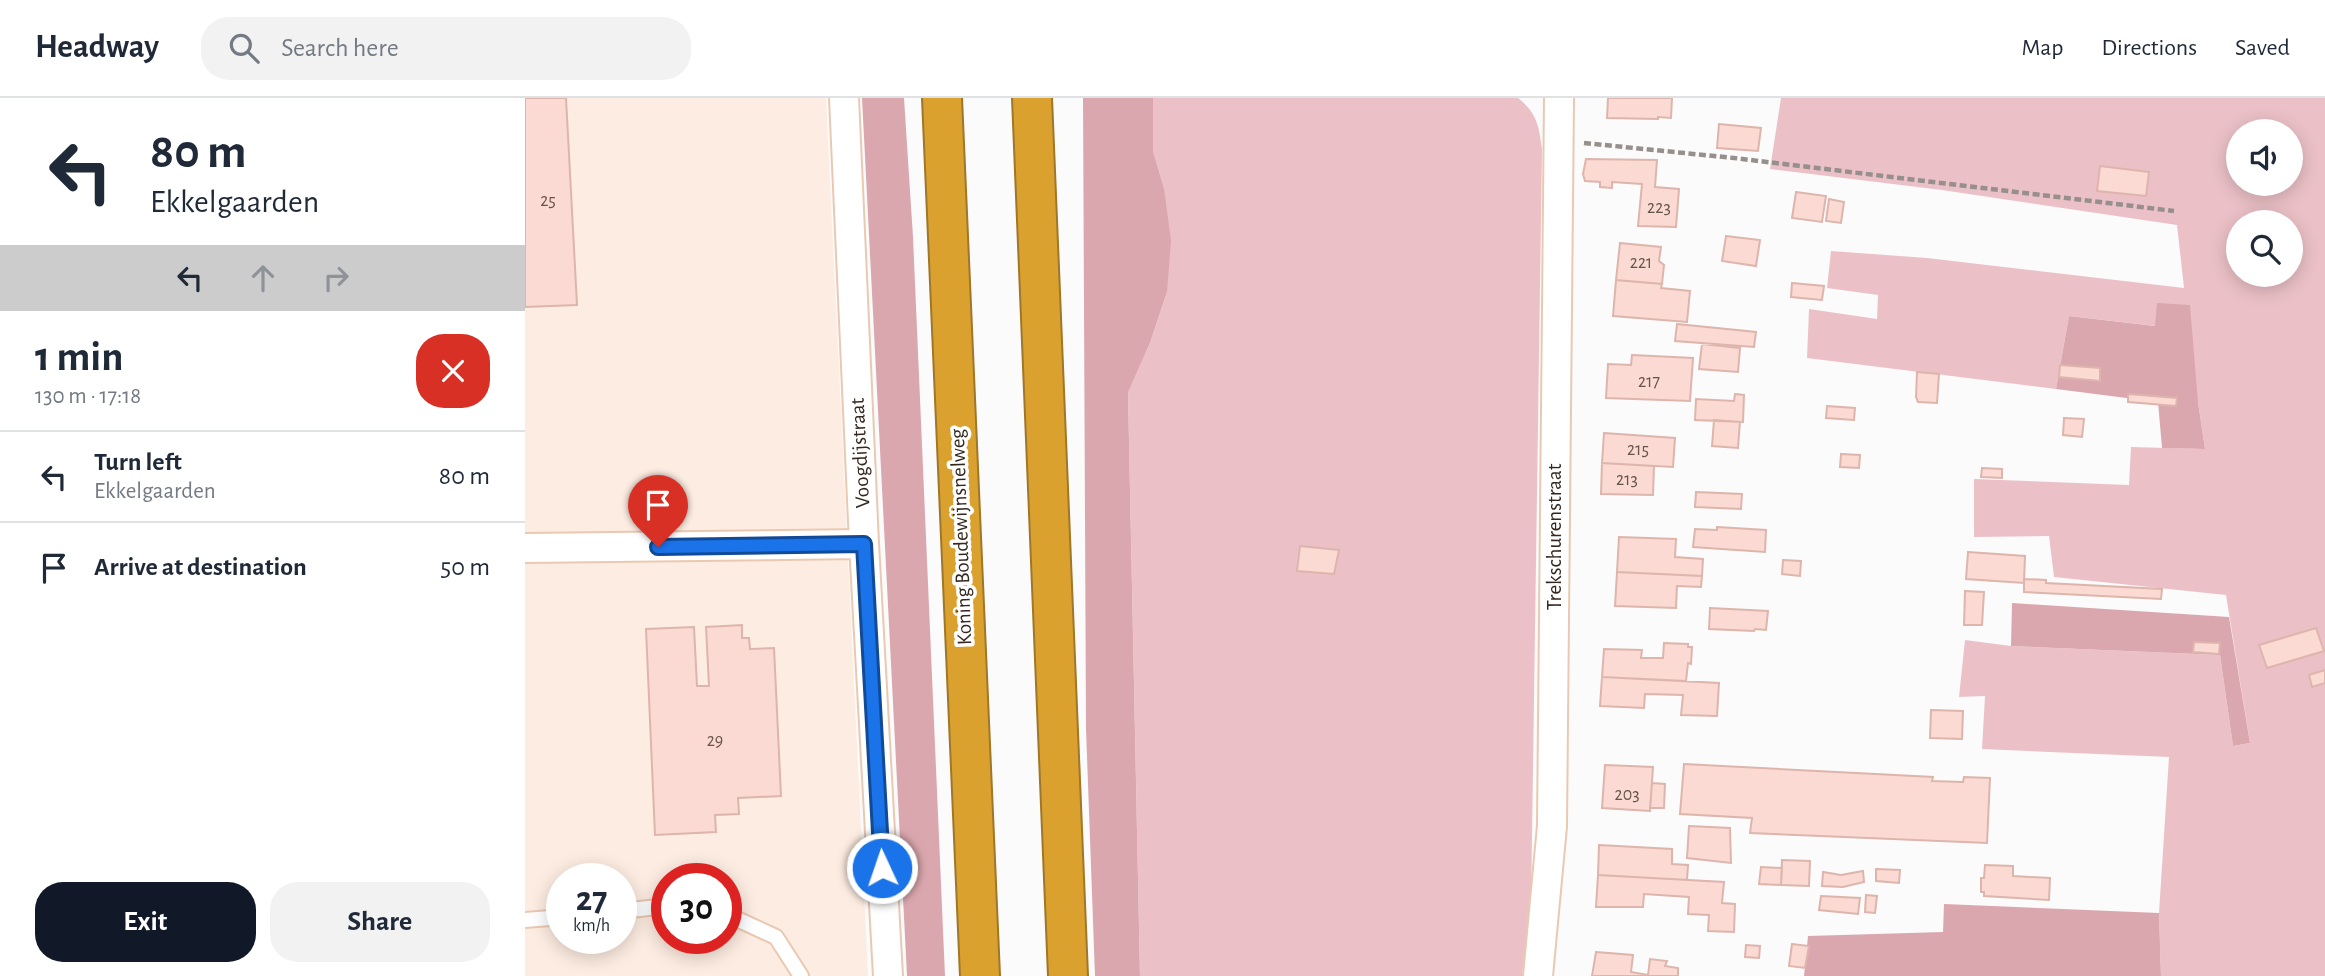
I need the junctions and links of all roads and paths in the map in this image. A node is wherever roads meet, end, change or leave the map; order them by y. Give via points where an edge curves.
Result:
1 (844, 98) edge
2 (942, 98) edge
3 (1032, 98) edge
4 (1559, 98) edge
5 (1559, 141) junction
6 (2174, 211) dead end
7 (864, 544) junction
8 (525, 548) edge
9 (546, 918) edge
10 (525, 920) edge
11 (742, 921) edge
12 (801, 976) edge
13 (888, 976) edge
14 (980, 976) edge
15 (1068, 976) edge
16 (1538, 976) edge

1 - 7 street, Voogdijstraat
2 - 14 highway, Koning Boudewijnsnelweg
3 - 15 highway
4 - 5 street, Trekschurenstraat
5 - 6 path
5 - 16 street, Trekschurenstraat via 1552,826
7 - 8 street
7 - 13 street, Voogdijstraat
9 - 10 lane
11 - 12 lane via 776,937

